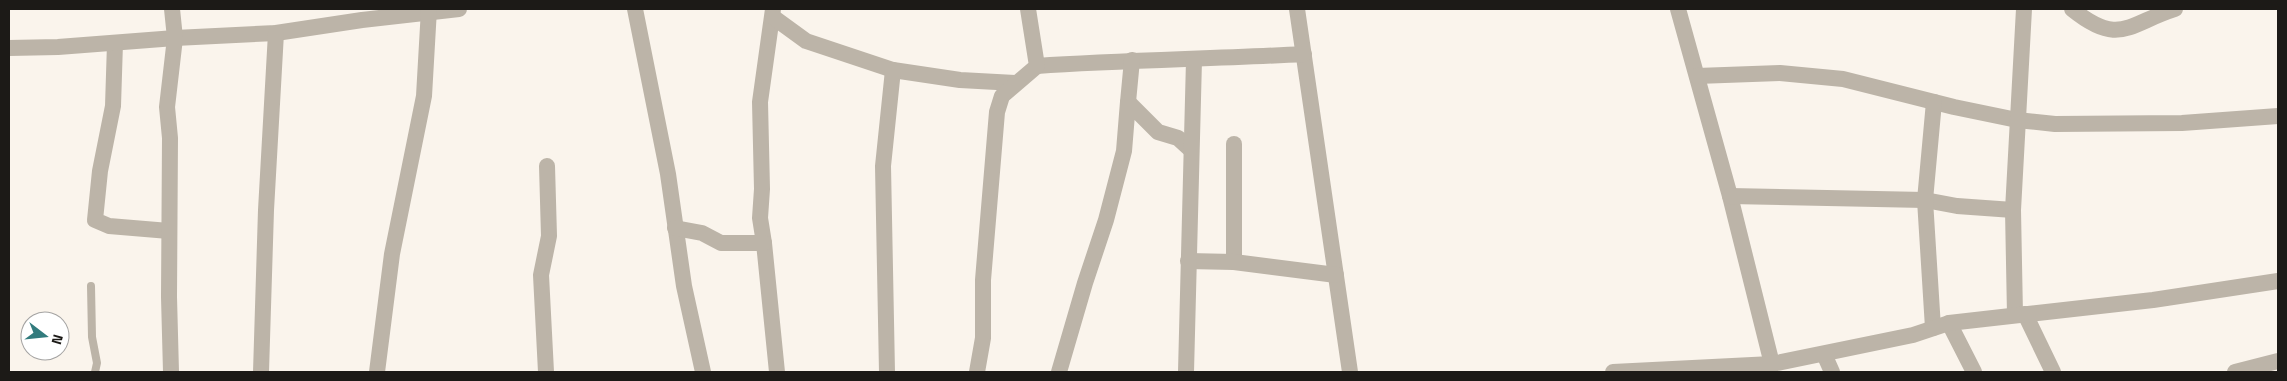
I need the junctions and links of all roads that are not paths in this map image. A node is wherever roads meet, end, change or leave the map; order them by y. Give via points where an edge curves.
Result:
1 (172, 9) edge
2 (459, 9) edge
3 (635, 9) edge
4 (1028, 9) edge
5 (1297, 9) edge
6 (1678, 9) edge
7 (2024, 9) edge
8 (2072, 9) edge
9 (2175, 9) edge
10 (430, 11) edge
11 (773, 13) edge
12 (276, 33) junction
13 (175, 38) junction
14 (115, 43) junction
15 (9, 48) edge
16 (1304, 54) junction
17 (1132, 60) junction
18 (1194, 60) junction
19 (1037, 66) junction
20 (893, 70) junction
21 (1697, 76) junction
22 (1016, 83) junction
23 (1128, 102) junction
24 (1934, 102) junction
25 (2278, 116) edge
26 (2017, 120) junction
27 (1234, 144) dead end
28 (1190, 149) junction
29 (548, 166) dead end
30 (1730, 196) junction
31 (1925, 200) junction
32 (2013, 210) junction
33 (675, 228) junction
34 (169, 231) junction
35 (764, 243) junction
36 (1188, 261) junction
37 (1234, 262) junction
38 (1336, 275) junction
39 (2278, 281) edge
40 (91, 286) dead end
41 (2020, 315) junction
42 (1949, 323) junction
43 (1933, 328) junction
44 (1824, 354) junction
45 (2278, 361) edge
46 (1772, 364) junction
47 (1668, 370) edge
48 (95, 372) edge
49 (171, 372) edge
50 (262, 372) edge
51 (377, 372) edge
52 (546, 372) edge
53 (703, 372) edge
54 (777, 372) edge
55 (886, 372) edge
56 (977, 372) edge
57 (1059, 372) edge
58 (1186, 372) edge
59 (1350, 372) edge
60 (1613, 372) edge
61 (1832, 372) edge
62 (1974, 372) edge
63 (2053, 372) edge
64 (2235, 372) edge

1 - 13 street
2 - 10 street
3 - 33 street via 658,120
4 - 19 street
5 - 16 street
6 - 21 street
7 - 26 street
8 - 9 street via 2098,27 2117,30 2144,23
10 - 12 street
10 - 51 street via 424,96 392,254
11 - 20 street via 806,41
11 - 35 street via 760,102 760,218
12 - 13 street
12 - 50 street
13 - 14 street
13 - 34 street via 167,108 170,138
14 - 15 street
14 - 34 street via 113,106 100,171 95,220 109,226
16 - 18 street
16 - 38 street
17 - 18 street
17 - 19 street
17 - 23 street
18 - 28 street
19 - 22 street
20 - 22 street via 960,80
20 - 55 street via 883,166
21 - 24 street via 1780,73 1843,79
21 - 30 street
22 - 56 street via 1002,96 997,112 983,280 983,338
23 - 28 street via 1158,132 1178,138
23 - 57 street via 1124,151
24 - 26 street
24 - 31 street
25 - 26 street via 2182,123 2055,124
26 - 32 street
27 - 37 street
28 - 36 street
29 - 52 street via 549,236 541,275
30 - 31 street
30 - 46 street
31 - 32 street
31 - 43 street
32 - 41 street
33 - 35 street via 702,233 721,243
33 - 53 street
34 - 49 street
35 - 54 street
36 - 37 street
36 - 58 street
37 - 38 street
38 - 59 street
39 - 41 street via 2153,300
40 - 48 lane
41 - 42 street
41 - 63 street
42 - 43 street
42 - 62 street
43 - 44 street
44 - 46 street
44 - 61 street
45 - 64 street
46 - 47 street
47 - 60 street

